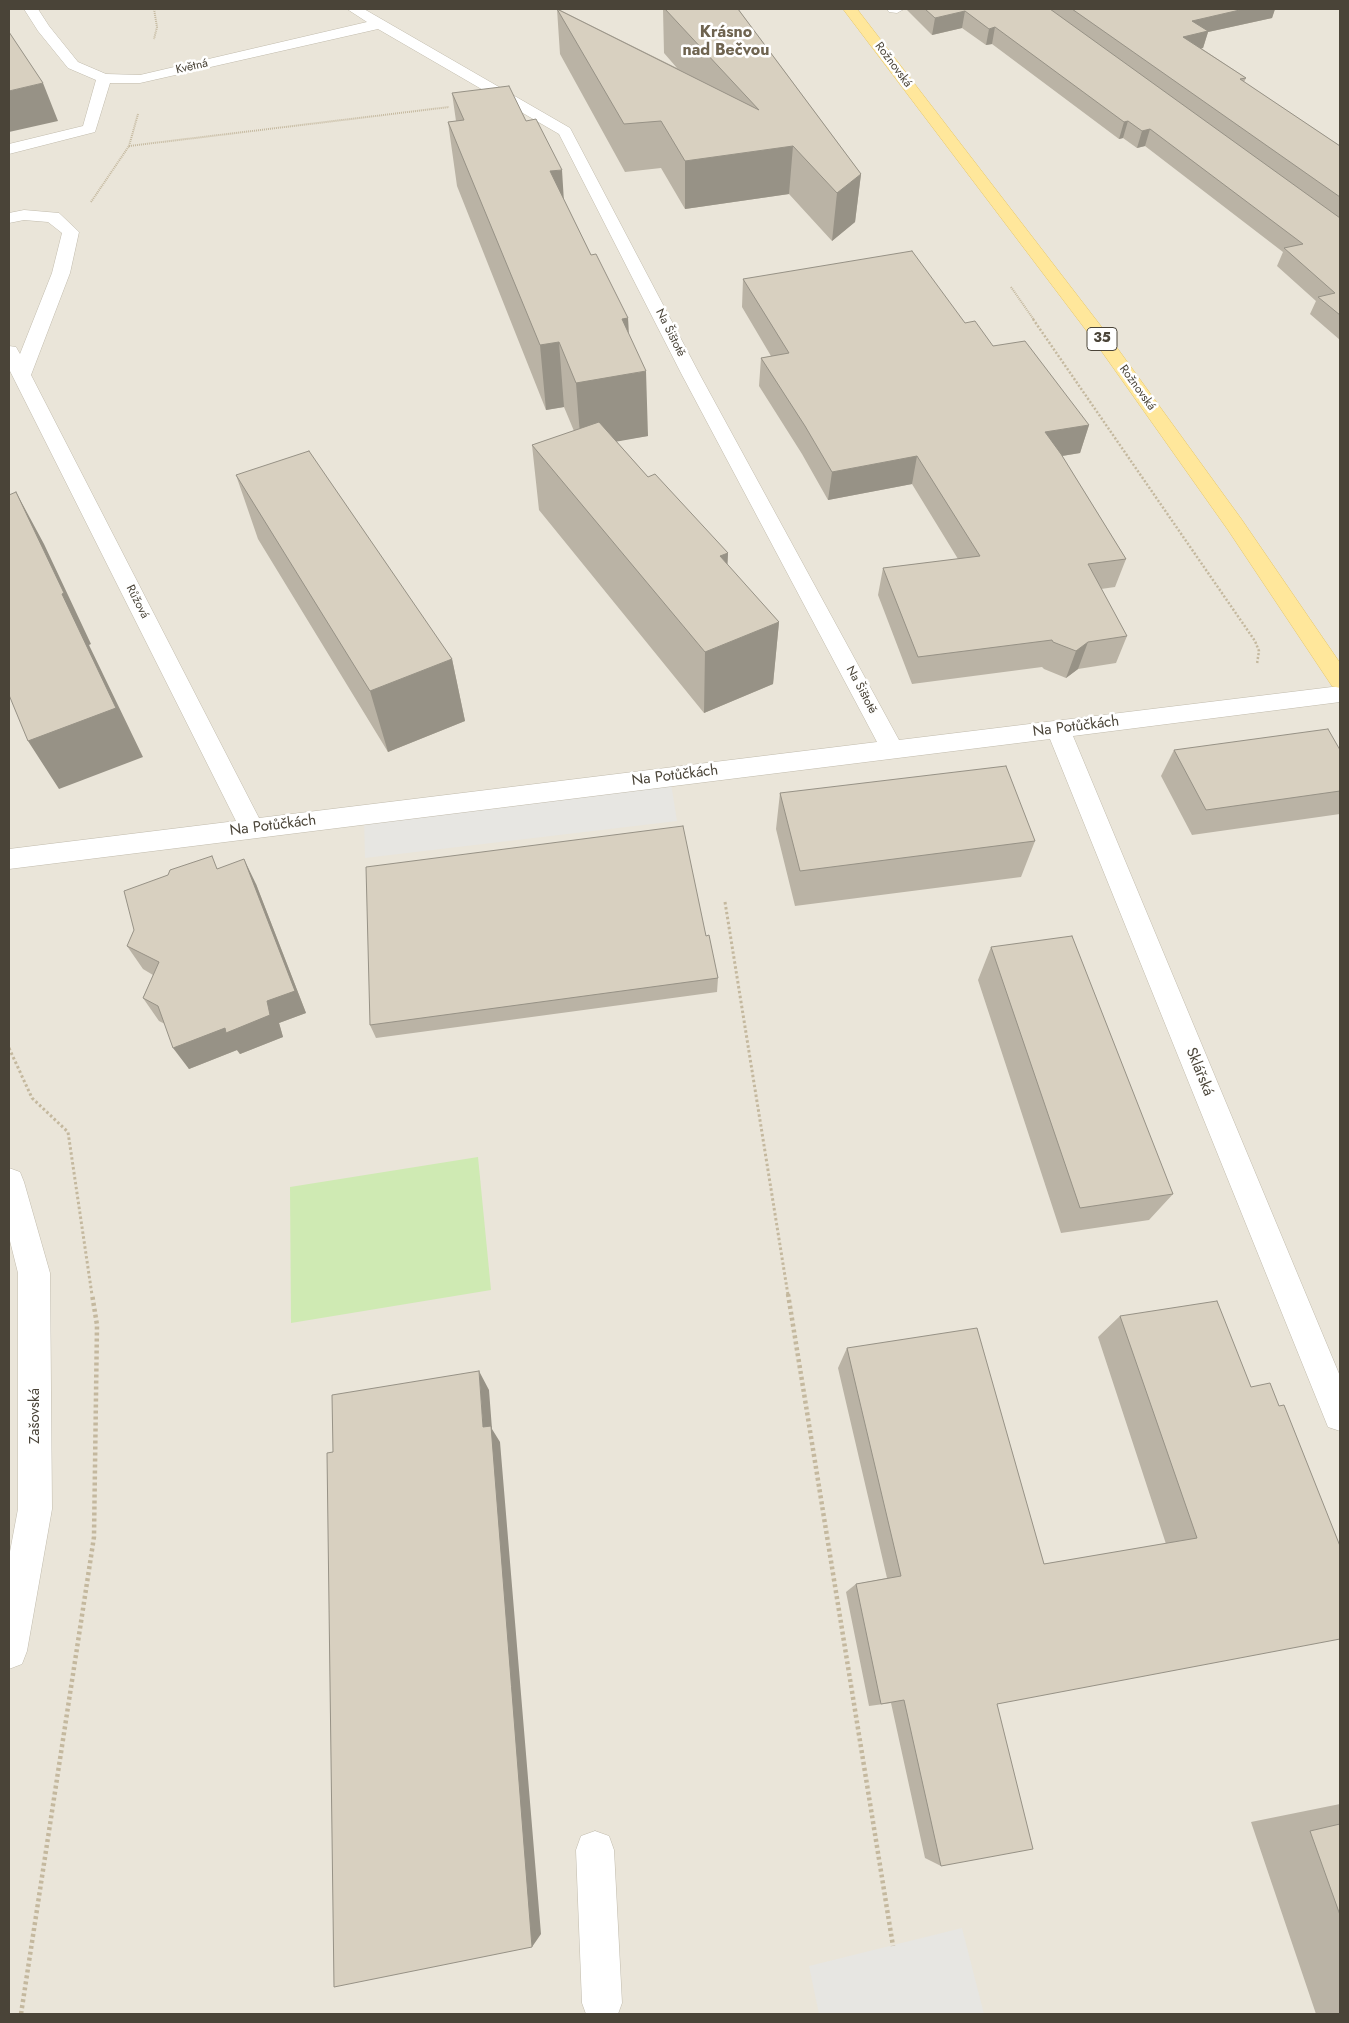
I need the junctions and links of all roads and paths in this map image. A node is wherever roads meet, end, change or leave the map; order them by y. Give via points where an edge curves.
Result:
1 (31, 9) edge
2 (354, 9) edge
3 (850, 9) edge
4 (379, 24) junction
5 (104, 78) junction
6 (450, 107) dead end
7 (129, 146) dead end
8 (9, 149) edge
9 (9, 218) edge
10 (1006, 280) dead end
11 (9, 351) edge
12 (21, 375) junction
13 (1256, 667) dead end
14 (1340, 680) edge
15 (1340, 694) edge
16 (1058, 729) junction
17 (892, 749) junction
18 (252, 828) junction
19 (9, 858) edge
20 (725, 902) dead end
21 (9, 1182) edge
22 (1340, 1415) edge
23 (9, 1651) edge
24 (595, 1850) dead end
25 (893, 1946) dead end
26 (602, 2003) dead end

1 - 5 street, Květná via 73,65
2 - 4 street, Na Šištotě
3 - 14 main road, Rožnovská / 35 via 1101,338 1235,525
4 - 5 street, Květná via 140,80
4 - 17 street, Na Šištotě via 565,131 696,384
5 - 8 street via 90,129
6 - 7 path
9 - 12 street via 24,215 53,217 71,232 61,273
10 - 13 path via 1255,641 1260,652
11 - 12 street, Růžová
12 - 18 street, Růžová
15 - 16 street, Na Potůčkách
16 - 17 street, Na Potůčkách
16 - 22 street, Sklářská
17 - 18 street, Na Potůčkách
18 - 19 street, Na Potůčkách
20 - 25 path
21 - 23 street, Zašovská via 34,1273 35,1509
24 - 26 street

